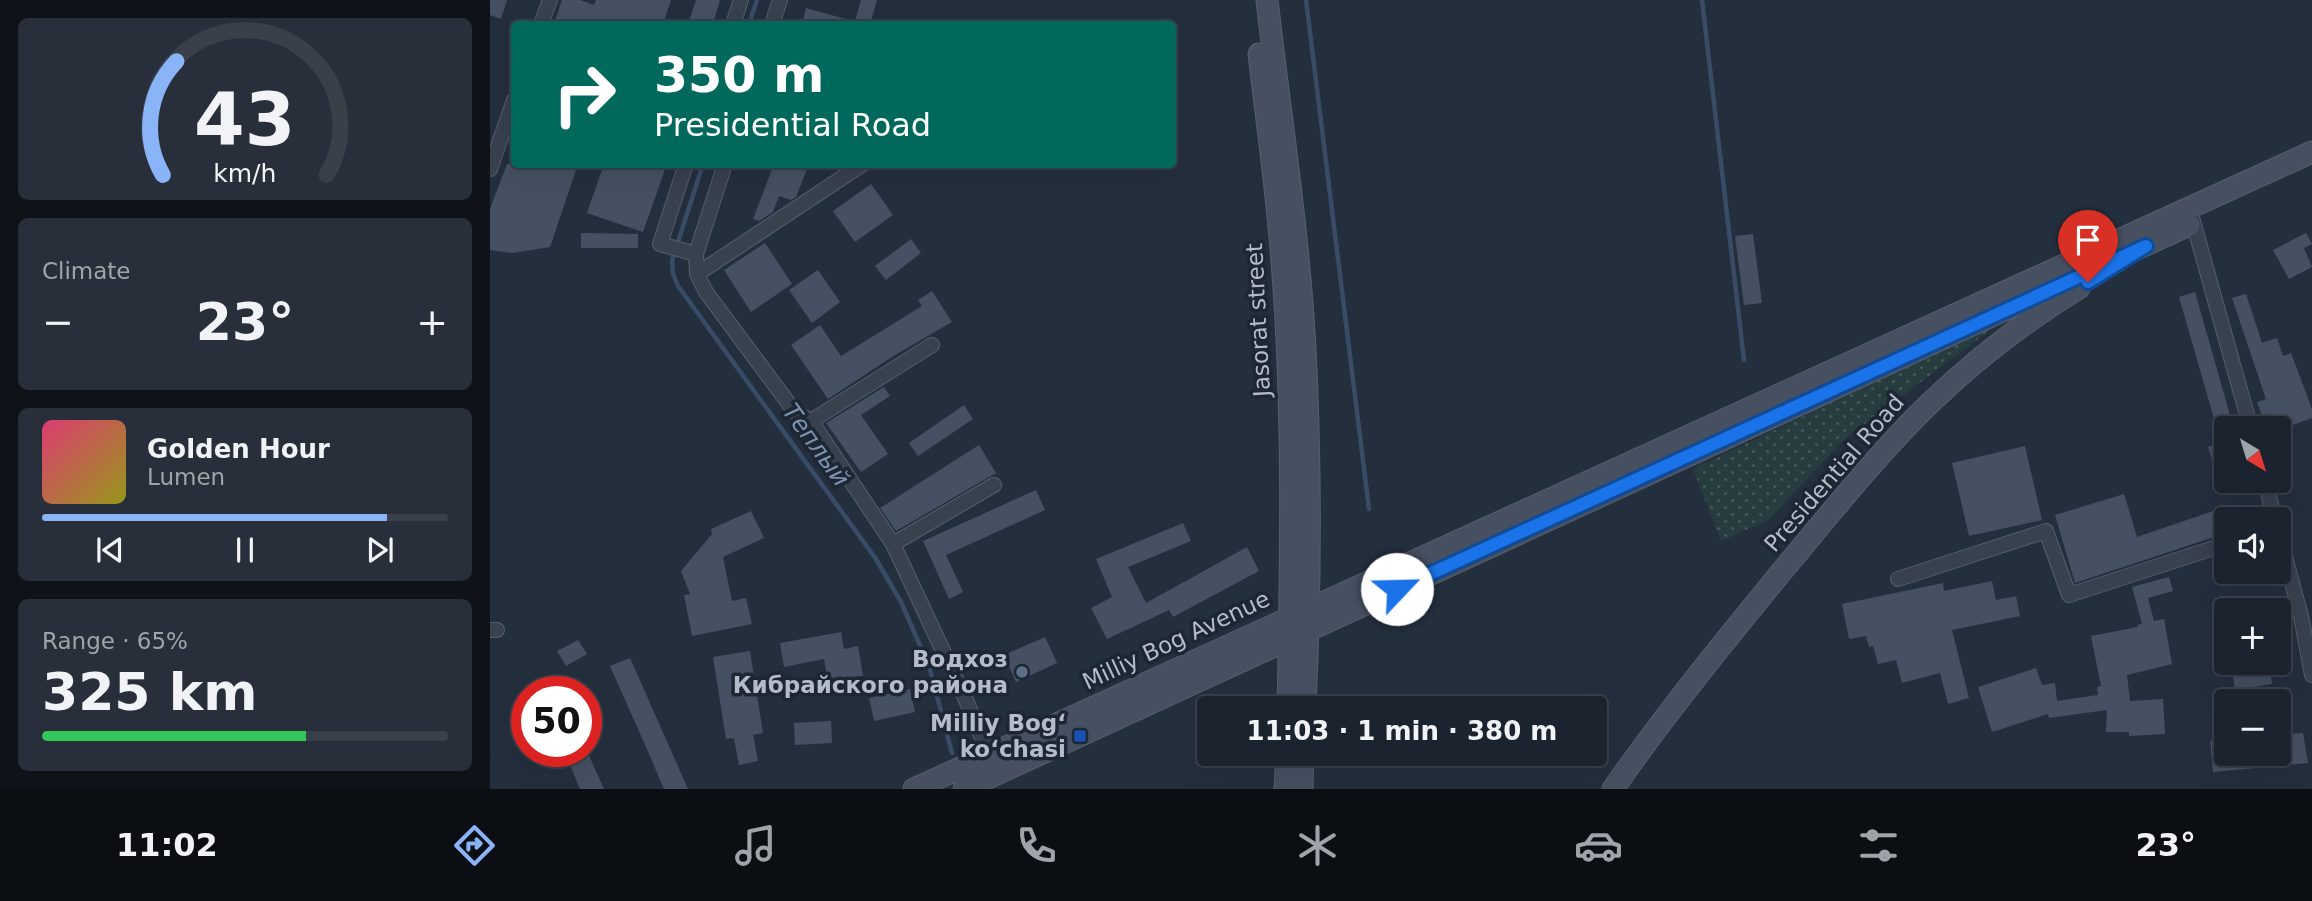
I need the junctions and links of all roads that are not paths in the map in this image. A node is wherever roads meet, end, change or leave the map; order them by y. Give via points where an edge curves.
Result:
1 (550, 0) edge
2 (741, 0) edge
3 (780, 0) edge
4 (1252, 0) edge
5 (1267, 0) edge
6 (542, 21) edge
7 (734, 21) edge
8 (773, 21) edge
9 (511, 109) edge
10 (2312, 152) edge
11 (685, 168) edge
12 (724, 168) edge
13 (857, 168) edge
14 (2312, 168) edge
15 (490, 169) edge
16 (2192, 216) junction
17 (2146, 246) junction
18 (696, 254) junction
19 (697, 274) junction
20 (932, 345) dead end
21 (2247, 416) edge
22 (811, 421) junction
23 (994, 485) dead end
24 (893, 544) junction
25 (2214, 548) edge
26 (1898, 579) dead end
27 (2291, 579) edge
28 (1299, 613) junction
29 (1298, 634) junction
30 (2312, 675) edge
31 (1290, 696) edge
32 (1304, 696) edge
33 (989, 755) junction
34 (1286, 766) edge
35 (1303, 766) edge
36 (914, 789) edge
37 (964, 789) edge
38 (1285, 789) edge
39 (1302, 789) edge
40 (1613, 789) edge

1 - 6 street
2 - 7 street
3 - 8 street
4 - 28 main road, Jasorat street via 1282,263
5 - 28 main road, Jasorat street via 1296,236 1306,369
9 - 15 street
10 - 16 main road
11 - 18 street via 660,243
12 - 18 street
13 - 19 street
14 - 16 main road
16 - 17 main road
16 - 21 street
16 - 28 main road, Milliy Bog Avenue
17 - 29 main road, Milliy Bog Avenue
17 - 40 main road, Presidential Road via 2033,320 1928,405 1867,470 1729,636
18 - 19 street
19 - 22 street via 795,412
20 - 22 street
22 - 24 street
23 - 24 street
24 - 33 street
25 - 26 street via 2069,596 2046,531
27 - 30 street
28 - 29 main road, Jasorat street
28 - 33 main road, Milliy Bog Avenue
29 - 31 main road
29 - 32 main road
29 - 37 main road, Milliy Bog Avenue
33 - 36 main road, Milliy Bog Avenue
34 - 38 main road
35 - 39 main road

